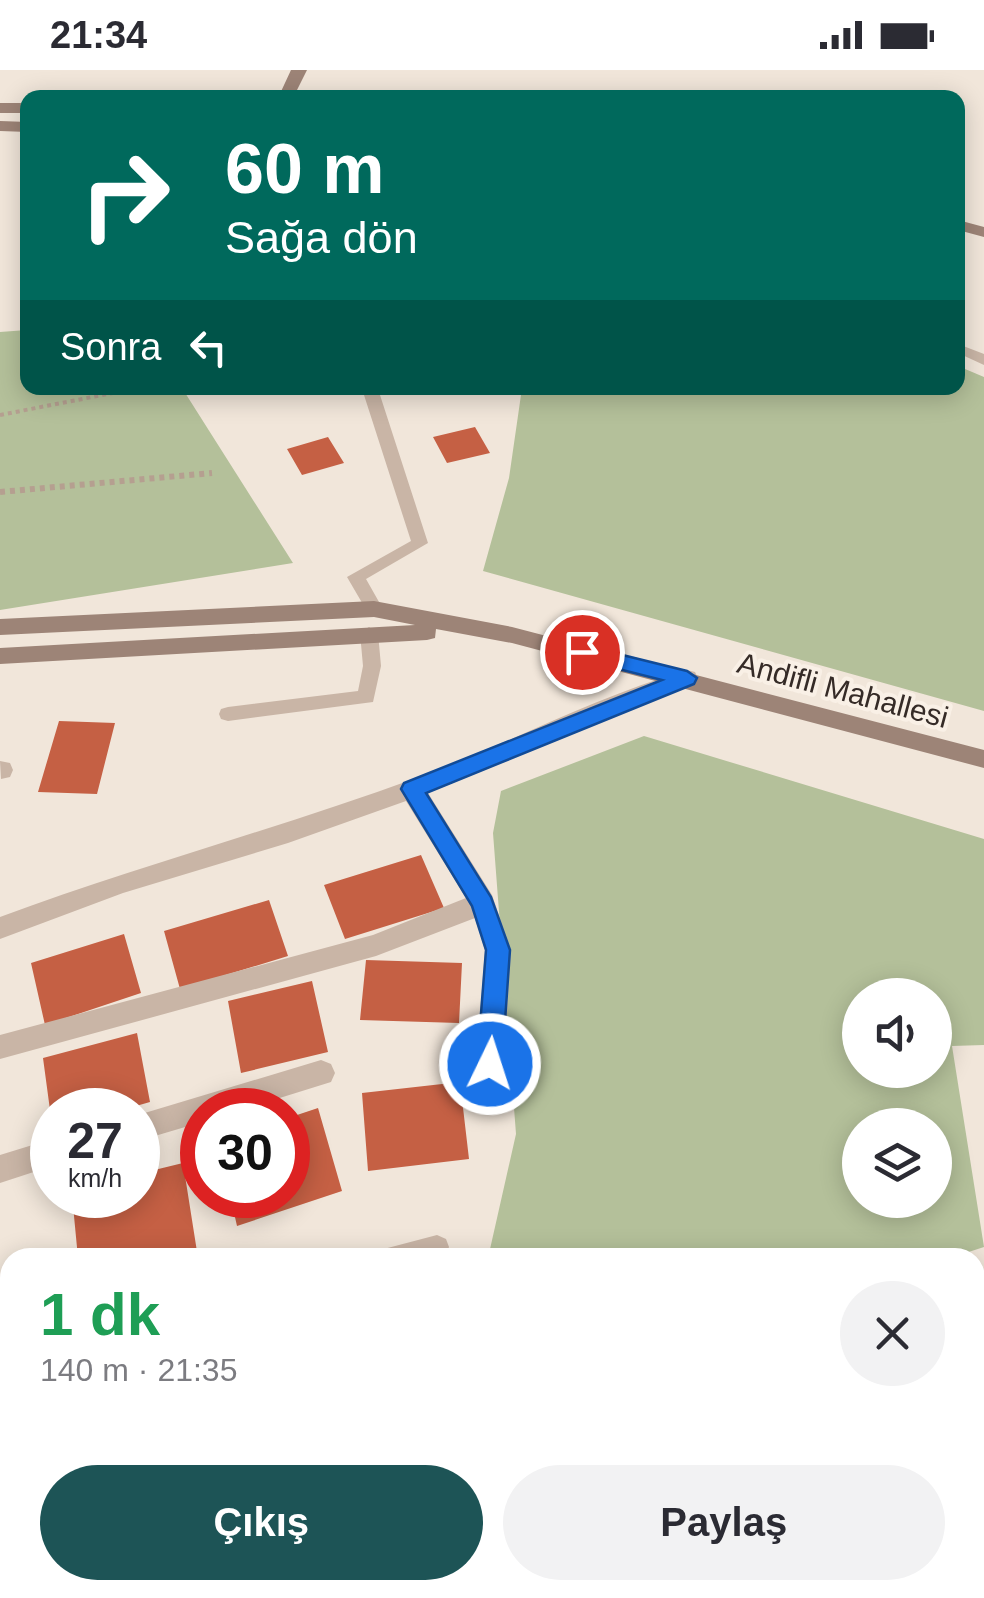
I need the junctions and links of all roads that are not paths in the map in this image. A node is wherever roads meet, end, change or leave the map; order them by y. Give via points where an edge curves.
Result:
1 (372, 396) dead end
2 (372, 621) junction
3 (0, 626) edge
4 (0, 656) edge
5 (687, 678) junction
6 (228, 714) dead end
7 (984, 760) edge
8 (412, 789) junction
9 (483, 904) junction
10 (0, 928) edge
11 (0, 1048) edge
12 (490, 1064) dead end
13 (321, 1074) dead end
14 (160, 1122) edge
15 (30, 1160) edge
16 (0, 1169) edge
17 (437, 1247) dead end
18 (433, 1248) edge

1 - 2 lane via 420,542 356,578
2 - 3 main road
2 - 4 main road
2 - 5 main road, Andifli Mahallesi via 512,635
2 - 6 lane via 366,697
5 - 7 main road, Andifli Mahallesi
5 - 8 street
8 - 9 street
8 - 10 street
9 - 11 street via 376,945
9 - 12 street via 498,950
13 - 14 street
15 - 16 street
17 - 18 lane

